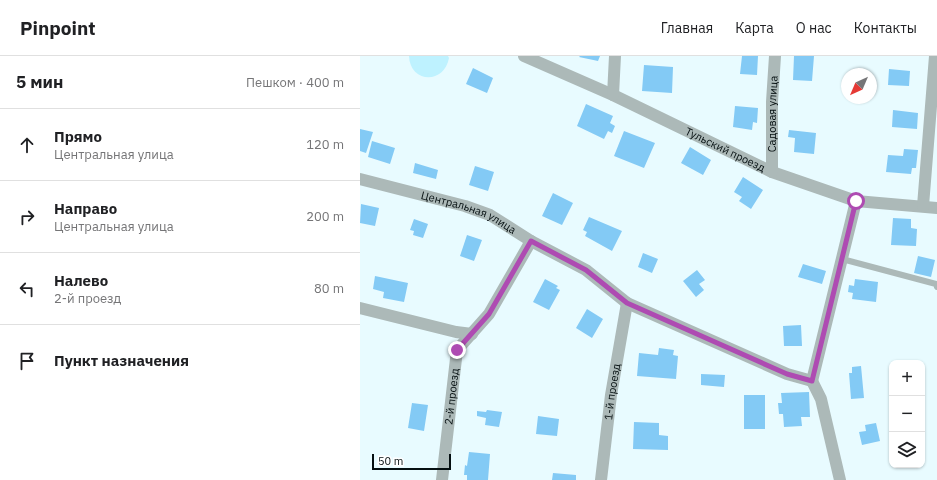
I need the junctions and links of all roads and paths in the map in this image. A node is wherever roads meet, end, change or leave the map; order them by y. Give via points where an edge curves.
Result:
1 (524, 56) edge
2 (615, 56) edge
3 (775, 56) edge
4 (935, 56) edge
5 (613, 95) junction
6 (772, 172) junction
7 (360, 179) edge
8 (856, 201) junction
9 (923, 206) junction
10 (937, 208) edge
11 (531, 241) junction
12 (842, 259) junction
13 (937, 287) edge
14 (627, 303) junction
15 (360, 308) edge
16 (472, 334) junction
17 (812, 381) junction
18 (442, 480) edge
19 (601, 480) edge
20 (840, 480) edge

1 - 5 street, Тульский проезд
2 - 5 street
3 - 6 street, Садовая улица
4 - 9 street
5 - 6 street, Тульский проезд
6 - 8 street, Тульский проезд
7 - 11 street, Центральная улица via 465,206 490,215
8 - 9 street, Тульский проезд
8 - 12 street
9 - 10 street, Тульский проезд
11 - 14 street, Центральная улица via 586,270
11 - 16 street, 2-й проезд via 489,314
12 - 13 lane via 936,284
12 - 17 street
14 - 17 street, Центральная улица via 787,374
14 - 19 street, 1-й проезд via 611,395
15 - 16 street
16 - 18 street, 2-й проезд via 460,345 456,358
17 - 20 street via 820,399

